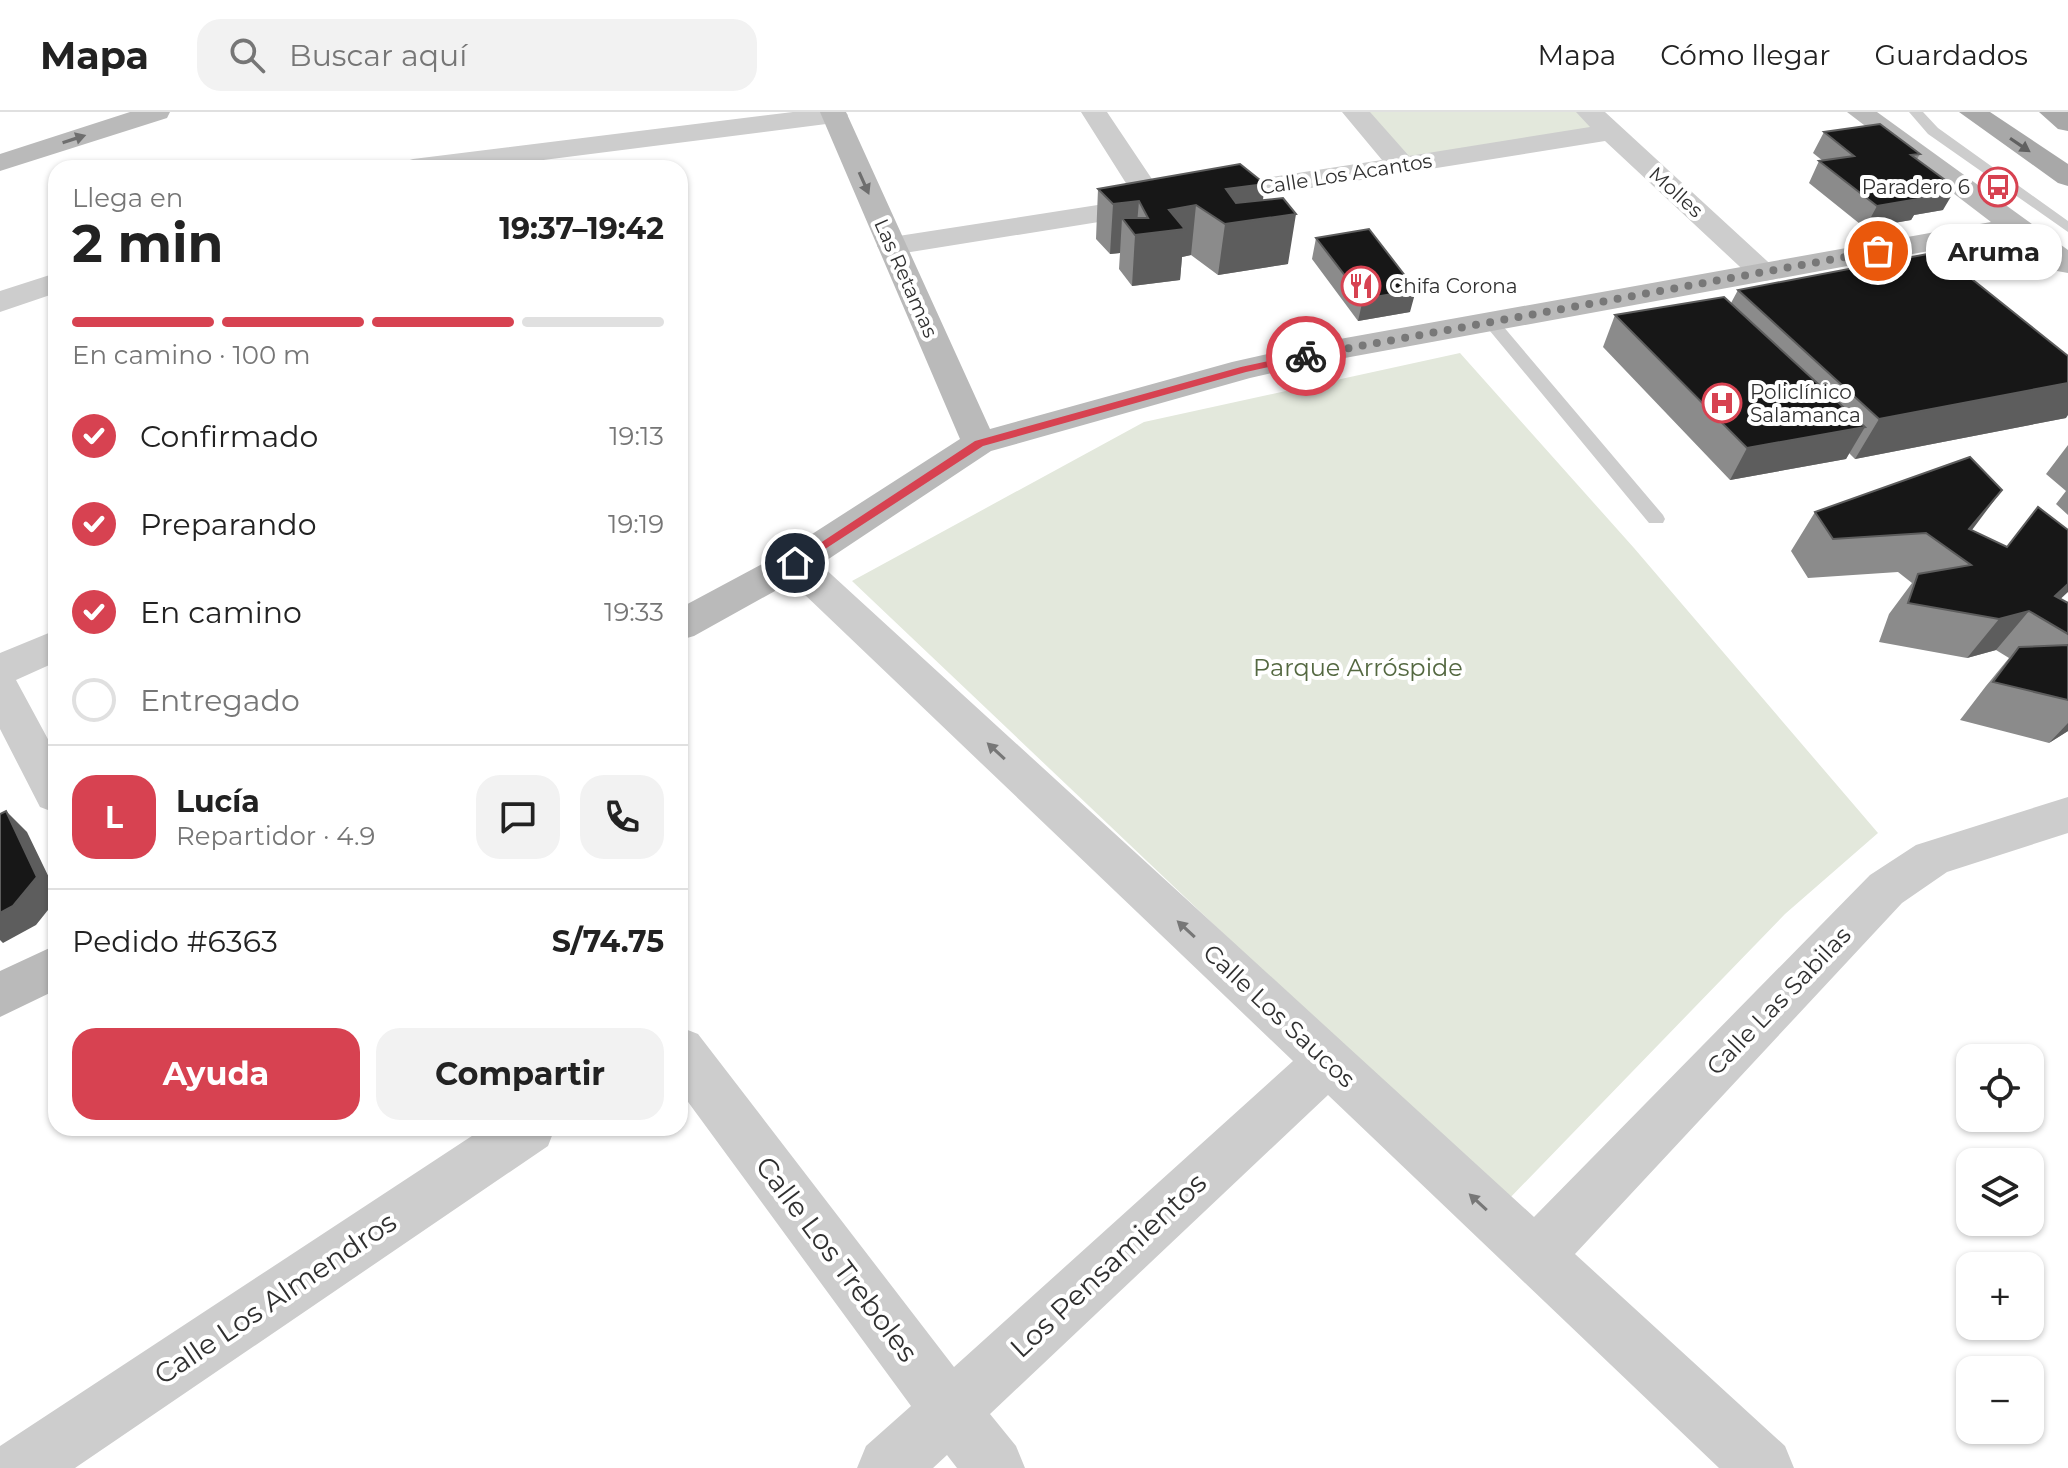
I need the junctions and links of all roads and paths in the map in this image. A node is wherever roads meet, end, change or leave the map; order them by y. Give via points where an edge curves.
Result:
1 (157, 112) edge
2 (1094, 112) edge
3 (1355, 112) edge
4 (1589, 112) edge
5 (1860, 112) edge
6 (1916, 112) edge
7 (1972, 112) edge
8 (2052, 112) edge
9 (834, 114) edge
10 (2068, 123) edge
11 (1611, 132) junction
12 (588, 157) edge
13 (540, 160) edge
14 (0, 163) edge
15 (1402, 165) junction
16 (2068, 177) edge
17 (1154, 204) junction
18 (2018, 226) junction
19 (2068, 228) edge
20 (892, 246) junction
21 (2068, 264) edge
22 (1764, 272) junction
23 (48, 285) edge
24 (0, 302) edge
25 (1491, 322) junction
26 (979, 443) junction
27 (1656, 519) dead end
28 (795, 563) junction
29 (688, 622) edge
30 (48, 649) edge
31 (0, 670) edge
32 (0, 688) edge
33 (48, 780) edge
34 (2068, 815) edge
35 (48, 970) edge
36 (0, 995) edge
37 (688, 1061) edge
38 (1328, 1062) junction
39 (517, 1136) edge
40 (1535, 1256) junction
41 (951, 1410) junction
42 (22, 1468) edge
43 (888, 1468) edge
44 (994, 1468) edge
45 (1763, 1468) edge

14 -> 1 street
2 - 17 street
3 - 15 street
4 - 11 street, Molles
5 - 18 street
6 - 19 lane via 1933,131
7 -> 16 main road
8 - 10 main road
9 - 12 street
9 -> 20 street, Las Retamas
11 - 15 street, Calle Los Acantos
11 - 22 street, Molles
12 - 13 street
15 - 17 street, Calle Los Acantos
17 - 20 street, Calle Los Acantos
18 - 21 street
18 - 22 street
20 - 26 street, Las Retamas
22 - 25 street
23 - 24 street
25 - 26 street via 1244,369
25 - 27 lane
26 - 28 street
28 - 29 street
38 -> 28 street, Calle Los Saucos
30 - 31 street
32 - 33 street
34 - 40 street, Calle Las Sabilas via 1932,858 1886,889
35 - 36 street
37 - 41 street, Calle Los Treboles
40 -> 38 street, Calle Los Saucos
38 - 41 street, Los Pensamientos
39 - 42 street, Calle Los Almendros
40 - 45 street, Calle Los Saucos
41 - 43 street, Los Pensamientos
41 - 44 street, Calle Los Treboles

